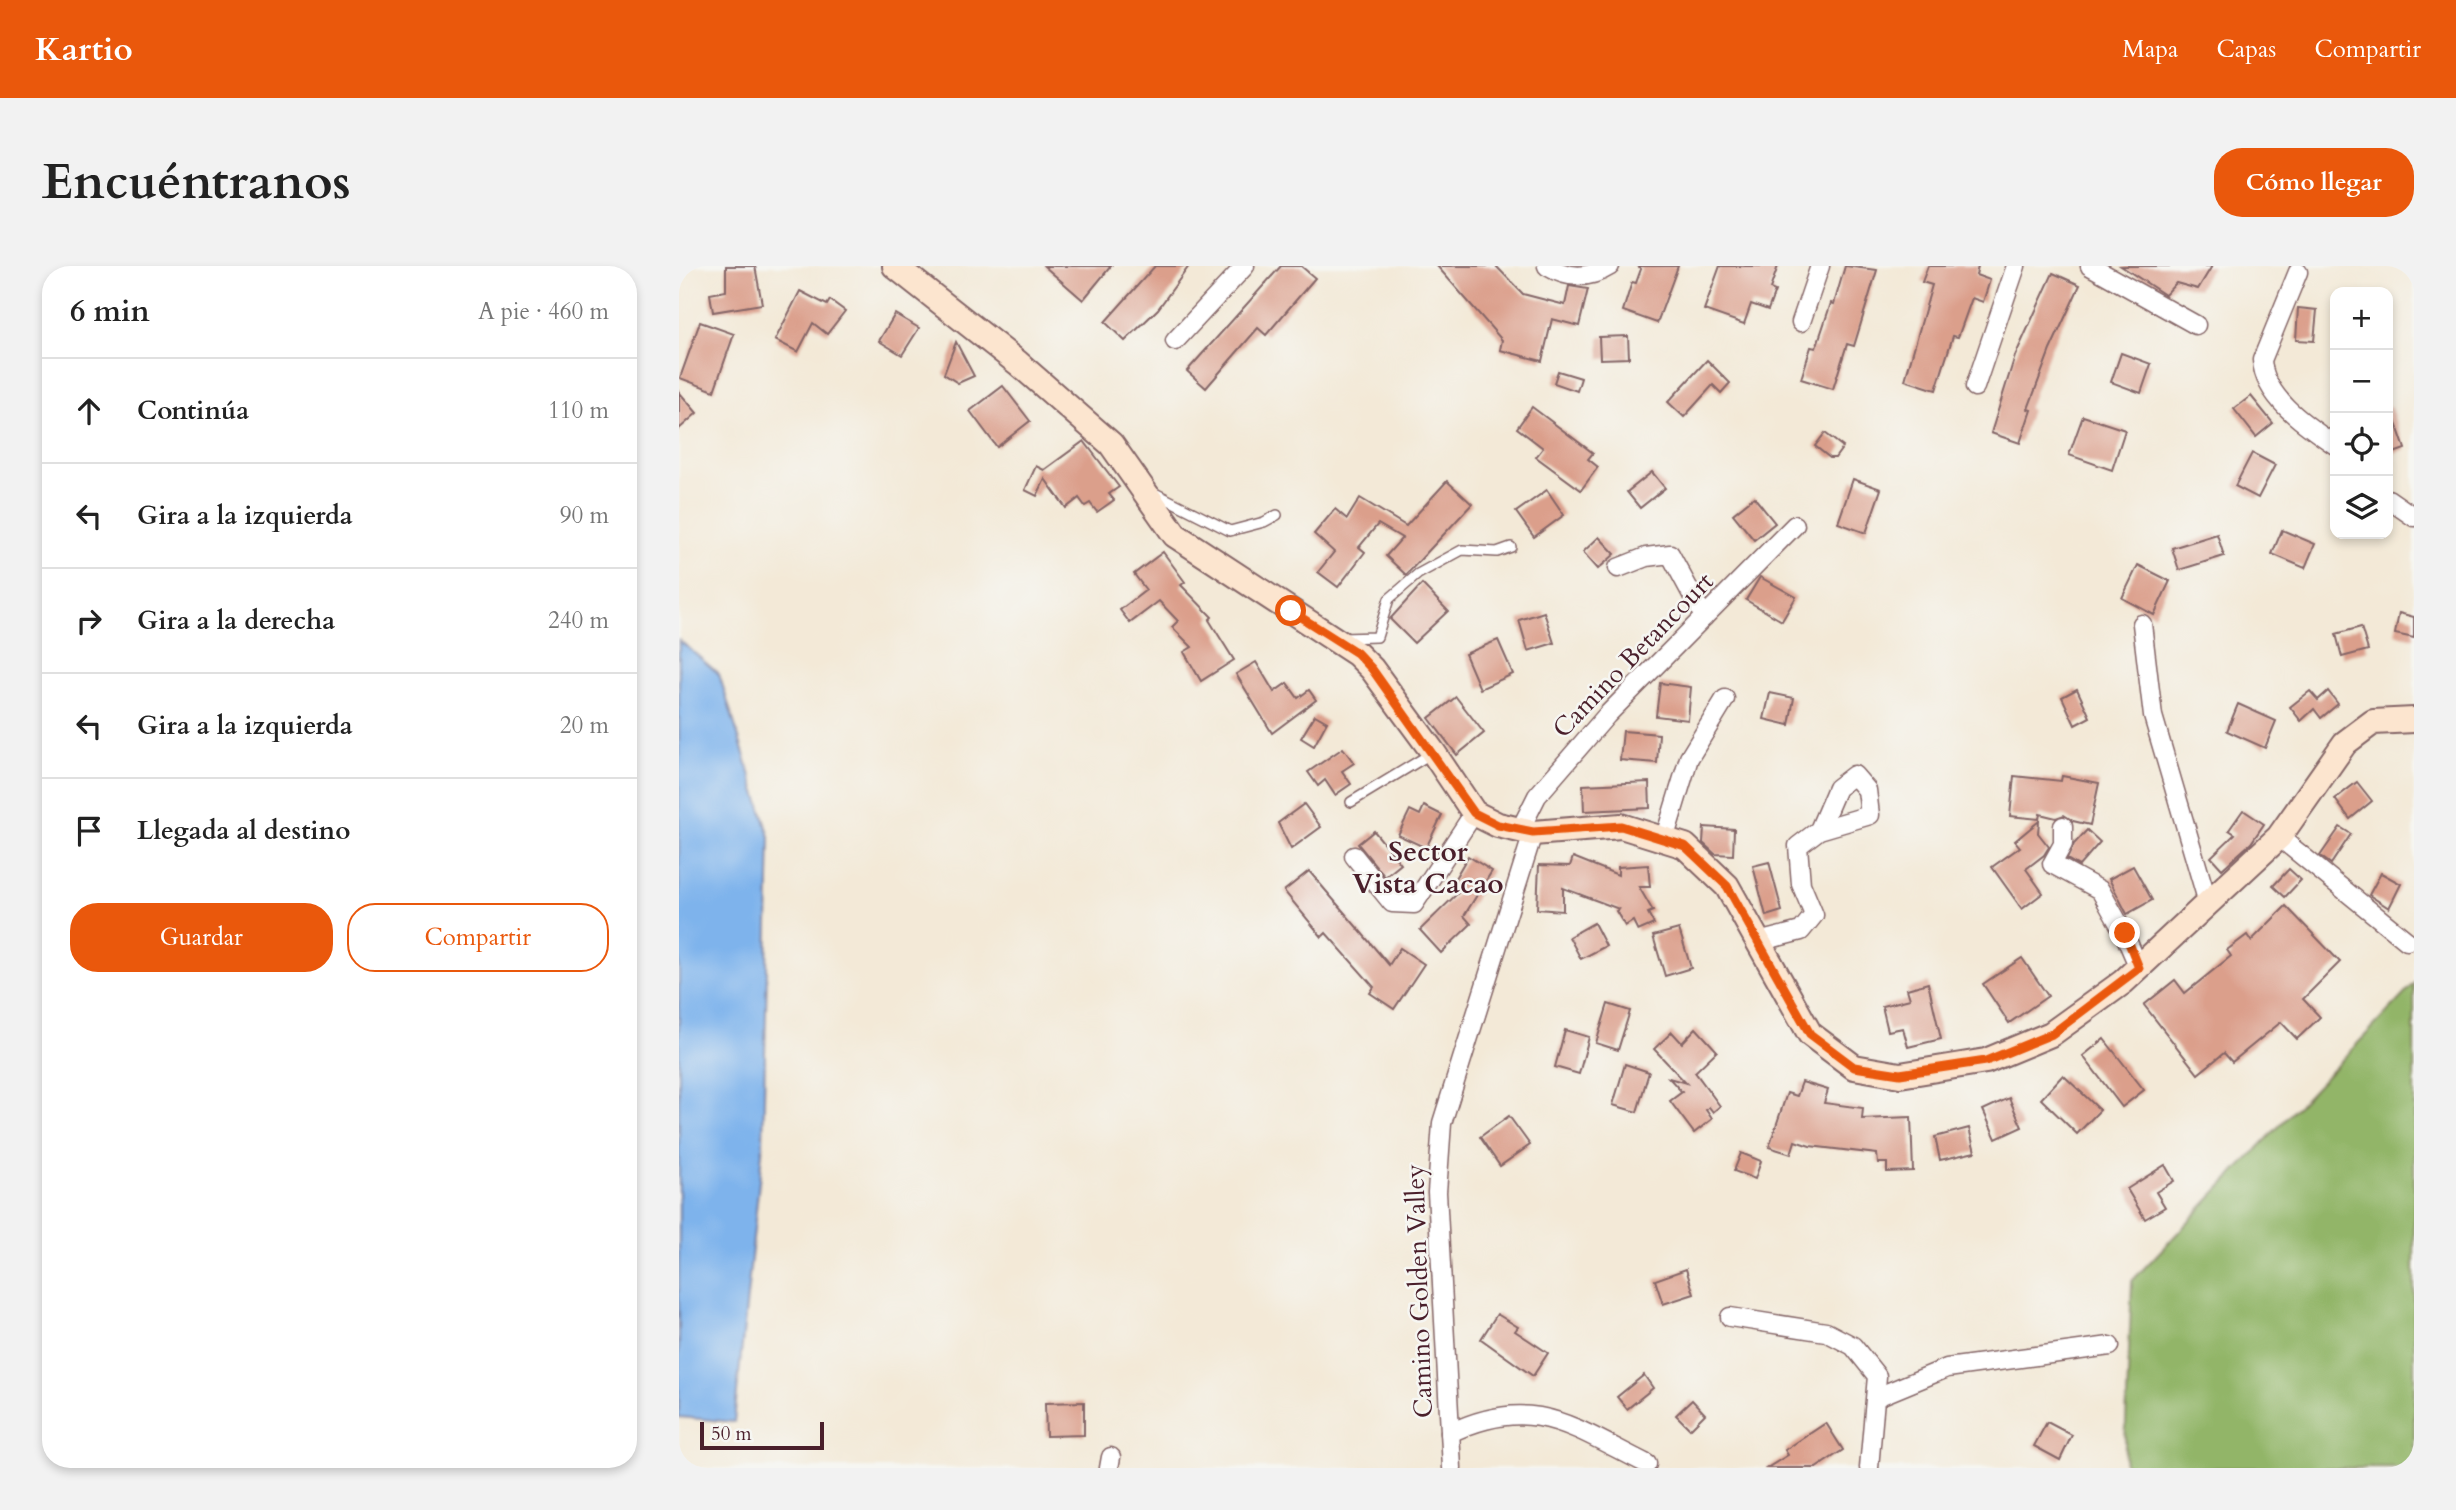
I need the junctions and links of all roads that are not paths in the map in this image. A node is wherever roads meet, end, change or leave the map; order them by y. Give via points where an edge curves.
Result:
1 (895, 266) edge
2 (1245, 266) edge
3 (1547, 266) edge
4 (1610, 266) edge
5 (1820, 266) edge
6 (2016, 266) edge
7 (2090, 266) edge
8 (2298, 272) dead end
9 (1801, 322) dead end
10 (2196, 325) dead end
11 (1175, 341) dead end
12 (1975, 387) dead end
13 (2330, 442) edge
14 (1136, 482) junction
15 (2393, 502) edge
16 (1277, 515) dead end
17 (2414, 517) edge
18 (1795, 525) dead end
19 (1511, 547) dead end
20 (1618, 568) dead end
21 (1704, 617) junction
22 (2142, 624) dead end
23 (1334, 638) junction
24 (1725, 699) dead end
25 (2414, 720) edge
26 (1433, 752) junction
27 (1352, 802) dead end
28 (1474, 813) junction
29 (2063, 826) dead end
30 (1819, 830) dead end
31 (1527, 831) junction
32 (2279, 837) junction
33 (1664, 840) junction
34 (1354, 856) dead end
35 (2208, 903) junction
36 (2407, 941) dead end
37 (1758, 942) junction
38 (2139, 968) junction
39 (1730, 1317) dead end
40 (2110, 1346) dead end
41 (1877, 1397) junction
42 (1450, 1433) junction
43 (1647, 1464) dead end
44 (1452, 1468) edge
45 (1869, 1468) edge

1 - 14 street via 1111,444
2 - 11 street
3 - 4 street via 1563,275 1584,277
5 - 9 street
6 - 12 street
7 - 10 street
8 - 13 street via 2262,359 2263,368 2297,419
14 - 16 lane via 1230,531
14 - 23 street via 1175,535
15 - 17 street
18 - 21 street, Camino Betancourt
19 - 23 lane via 1497,552 1462,550 1418,574 1389,599 1377,637
20 - 21 street via 1670,554
21 - 31 street, Camino Betancourt via 1607,715 1537,796
22 - 35 street via 2153,716
23 - 26 street via 1372,669
24 - 33 street via 1689,758
25 - 32 street via 2373,722 2345,743
26 - 27 lane
26 - 28 street
28 - 31 street via 1498,825
28 - 34 street via 1414,904 1392,903
29 - 38 street via 2063,844 2052,864 2100,891
30 - 37 street via 1798,846 1801,884 1814,915 1801,931
31 - 33 street via 1621,826
31 - 42 street, Camino Golden Valley via 1442,1123 1437,1192
32 - 35 street
32 - 36 street
33 - 37 street via 1685,846 1727,886
35 - 38 street
37 - 38 street via 1810,1034 1854,1067 1900,1074 1986,1061 2052,1034
39 - 41 street via 1826,1332 1853,1346 1877,1376
40 - 41 street via 1947,1368
41 - 45 street
42 - 43 street via 1481,1418 1541,1415
42 - 44 street, Camino Golden Valley

